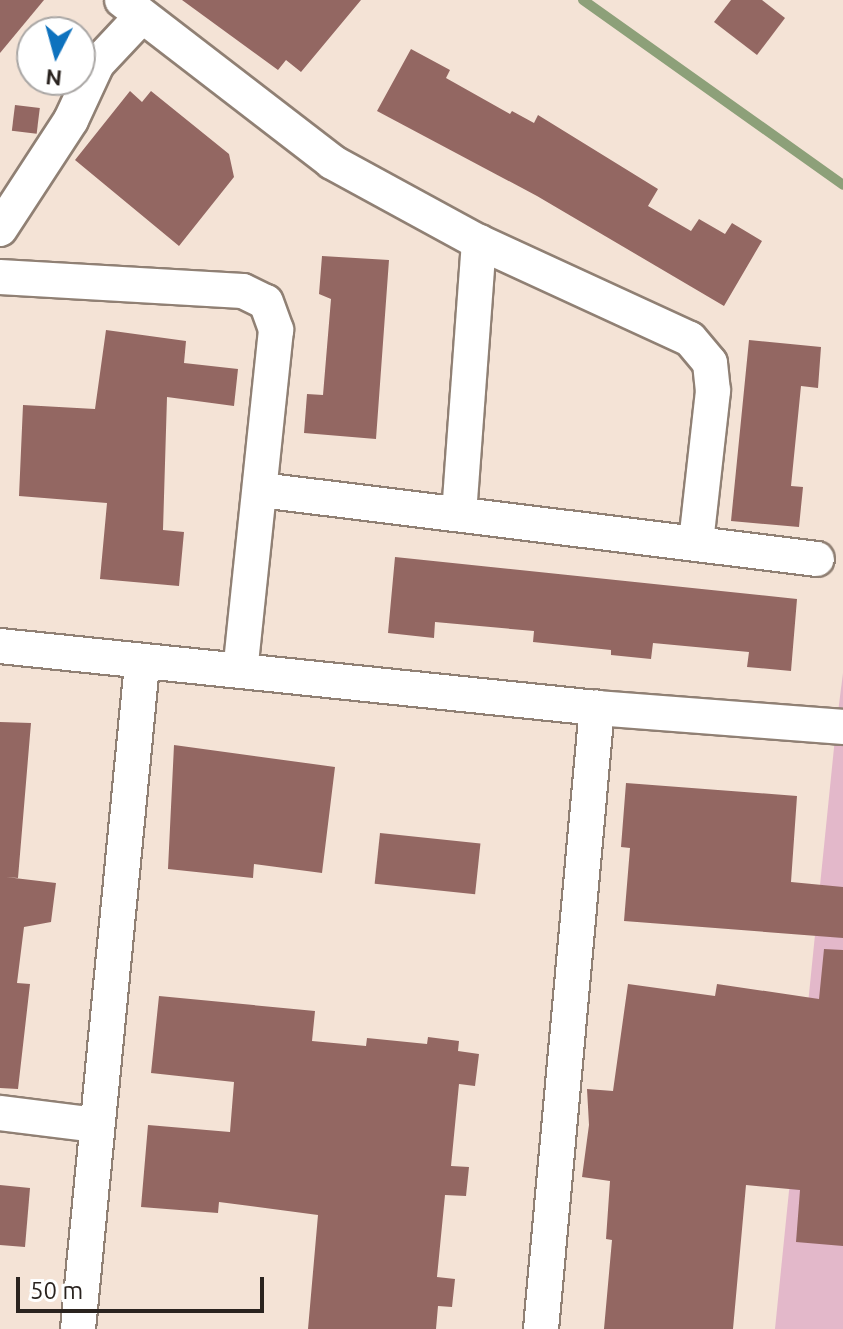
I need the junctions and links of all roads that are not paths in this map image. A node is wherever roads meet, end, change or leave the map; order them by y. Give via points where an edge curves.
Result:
1 (132, 8) edge
2 (0, 229) edge
3 (479, 242) junction
4 (0, 277) edge
5 (261, 490) junction
6 (459, 514) junction
7 (696, 543) junction
8 (817, 559) dead end
9 (0, 646) edge
10 (142, 664) junction
11 (240, 670) junction
12 (597, 708) junction
13 (843, 727) edge
14 (0, 1113) edge
15 (96, 1125) junction
16 (78, 1329) edge
17 (541, 1329) edge

1 - 2 street via 71,120
1 - 3 street via 332,162
3 - 6 street
3 - 7 street via 690,339 710,363 713,391
4 - 5 street via 243,291 266,302 276,330
5 - 6 street
5 - 11 street
6 - 7 street
7 - 8 street
9 - 10 street
10 - 11 street
10 - 15 street
11 - 12 street
12 - 13 street
12 - 17 street
14 - 15 street
15 - 16 street

